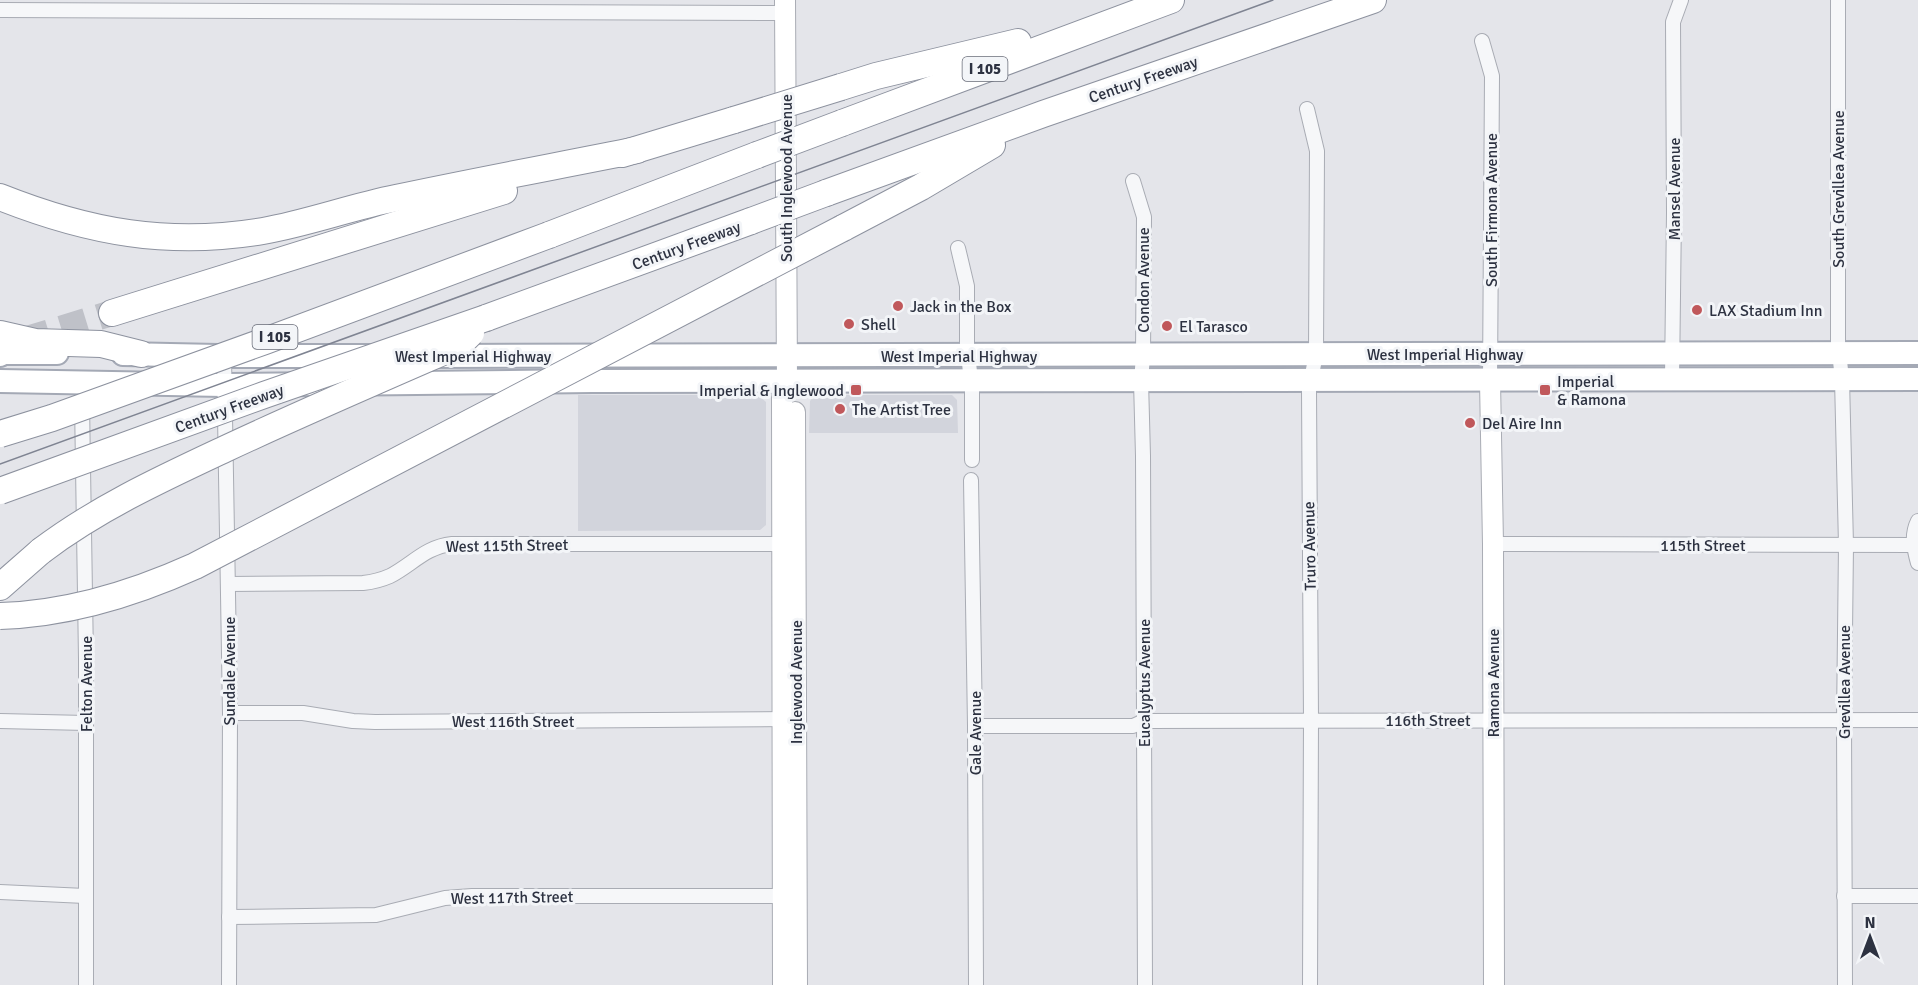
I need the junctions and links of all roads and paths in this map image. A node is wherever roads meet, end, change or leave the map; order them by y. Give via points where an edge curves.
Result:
1 (1171, 0) edge
2 (1373, 0) edge
3 (1681, 0) edge
4 (1838, 0) edge
5 (785, 7) edge
6 (0, 10) edge
7 (1127, 15) junction
8 (1482, 40) dead end
9 (1306, 109) dead end
10 (1043, 114) junction
11 (637, 150) junction
12 (1133, 181) dead end
13 (0, 197) edge
14 (958, 248) dead end
15 (112, 312) tunnel mouth
16 (486, 318) junction
17 (0, 334) edge
18 (1839, 353) junction
19 (1918, 353) edge
20 (141, 354) junction
21 (1316, 354) junction
22 (1673, 354) junction
23 (0, 355) edge
24 (1490, 355) junction
25 (224, 356) junction
26 (787, 356) junction
27 (968, 356) junction
28 (1143, 356) junction
29 (1842, 379) junction
30 (1918, 379) edge
31 (971, 380) junction
32 (1311, 380) junction
33 (1672, 380) junction
34 (0, 381) edge
35 (787, 381) junction
36 (1141, 381) junction
37 (1490, 381) junction
38 (82, 383) junction
39 (224, 386) junction
40 (0, 434) edge
41 (972, 460) dead end
42 (971, 480) dead end
43 (0, 491) edge
44 (1918, 521) edge
45 (789, 544) junction
46 (1493, 544) junction
47 (1846, 545) junction
48 (1916, 545) edge
49 (1918, 563) edge
50 (228, 584) junction
51 (0, 587) edge
52 (0, 616) edge
53 (230, 713) junction
54 (790, 719) junction
55 (1311, 720) junction
56 (1493, 720) junction
57 (1918, 720) edge
58 (1144, 721) junction
59 (1844, 721) junction
60 (0, 722) edge
61 (86, 723) junction
62 (975, 726) junction
63 (0, 892) edge
64 (85, 896) junction
65 (790, 896) junction
66 (1844, 896) junction
67 (1918, 896) edge
68 (229, 917) junction
69 (86, 985) edge
70 (229, 985) edge
71 (783, 985) edge
72 (797, 985) edge
73 (975, 985) edge
74 (1145, 985) edge
75 (1310, 985) edge
76 (1494, 985) edge
77 (1845, 985) edge

1 - 7 highway, I 105
2 - 10 highway, Century Freeway
3 - 22 street, Mansel Avenue via 1673,22
4 - 18 street, South Grevillea Avenue
5 - 6 street
5 - 26 street, South Inglewood Avenue
7 - 11 highway, bridge via 887,74
7 - 40 highway, I 105, bridge via 549,235
8 - 24 street, South Firmona Avenue via 1492,76
9 - 21 street, Truro Avenue via 1317,151
10 - 16 highway, Century Freeway, bridge
10 - 52 highway, bridge via 921,187 185,571 106,601
11 - 13 highway via 393,198 282,227 219,236 180,238 118,233 53,218
11 - 15 highway
12 - 28 street, Condon Avenue via 1144,217
14 - 27 street via 967,286
16 - 43 highway, Century Freeway, bridge
16 - 51 highway, bridge via 459,345 270,428 113,503 58,539
17 - 20 highway via 35,342 101,344
18 - 19 main road, West Imperial Highway
18 - 22 main road, West Imperial Highway
18 - 29 street, South Grevillea Avenue
20 - 23 main road, West Imperial Highway
20 - 25 main road, West Imperial Highway
21 - 24 main road, West Imperial Highway
21 - 28 main road, West Imperial Highway
21 - 32 street, Truro Avenue
22 - 24 main road, West Imperial Highway
22 - 33 street, Mansel Avenue
24 - 37 street, South Firmona Avenue
25 - 26 main road, West Imperial Highway
25 - 39 street, Sundale Avenue
26 - 27 main road, West Imperial Highway
26 - 35 street, Inglewood Avenue
27 - 28 main road, West Imperial Highway
27 - 31 street
28 - 36 street, Condon Avenue
29 - 30 main road, West Imperial Highway
29 - 33 main road, West Imperial Highway
29 - 47 street, Grevillea Avenue
31 - 35 main road, West Imperial Highway
31 - 36 main road, West Imperial Highway
31 - 41 street
32 - 36 main road, West Imperial Highway
32 - 37 main road, West Imperial Highway
32 - 55 street, Truro Avenue
33 - 37 main road, West Imperial Highway
34 - 38 main road, West Imperial Highway
35 - 39 main road, West Imperial Highway
35 - 45 street, Inglewood Avenue via 795,398
36 - 58 street, Eucalyptus Avenue
37 - 46 street, Ramona Avenue
38 - 39 main road, West Imperial Highway
38 - 61 street, Felton Avenue
39 - 50 street, Sundale Avenue
42 - 62 street, Gale Avenue
44 - 48 street
45 - 50 street, West 115th Street via 452,544 431,548 376,581
45 - 54 street, Inglewood Avenue
46 - 47 street, 115th Street
46 - 56 street, Ramona Avenue
47 - 48 street, 115th Street
47 - 59 street, Grevillea Avenue
48 - 49 street
50 - 53 street, Sundale Avenue
53 - 54 street, West 116th Street via 303,713 375,722
53 - 68 street, Sundale Avenue
54 - 65 street, Inglewood Avenue
55 - 56 street, 116th Street
55 - 58 street, 116th Street
55 - 75 street, Truro Avenue
56 - 59 street, 116th Street
56 - 76 street, Ramona Avenue
57 - 59 street, 116th Street
58 - 62 street, 116th Street via 1133,726
58 - 74 street, Eucalyptus Avenue
59 - 66 street, Grevillea Avenue
60 - 61 street
61 - 64 street, Felton Avenue
62 - 73 street, Gale Avenue
63 - 64 street
64 - 69 street, Felton Avenue
65 - 68 street, West 117th Street via 445,897 376,915
65 - 71 street, Inglewood Avenue
65 - 72 street, Inglewood Avenue
66 - 67 street
66 - 77 street, Grevillea Avenue
68 - 70 street, Sundale Avenue

